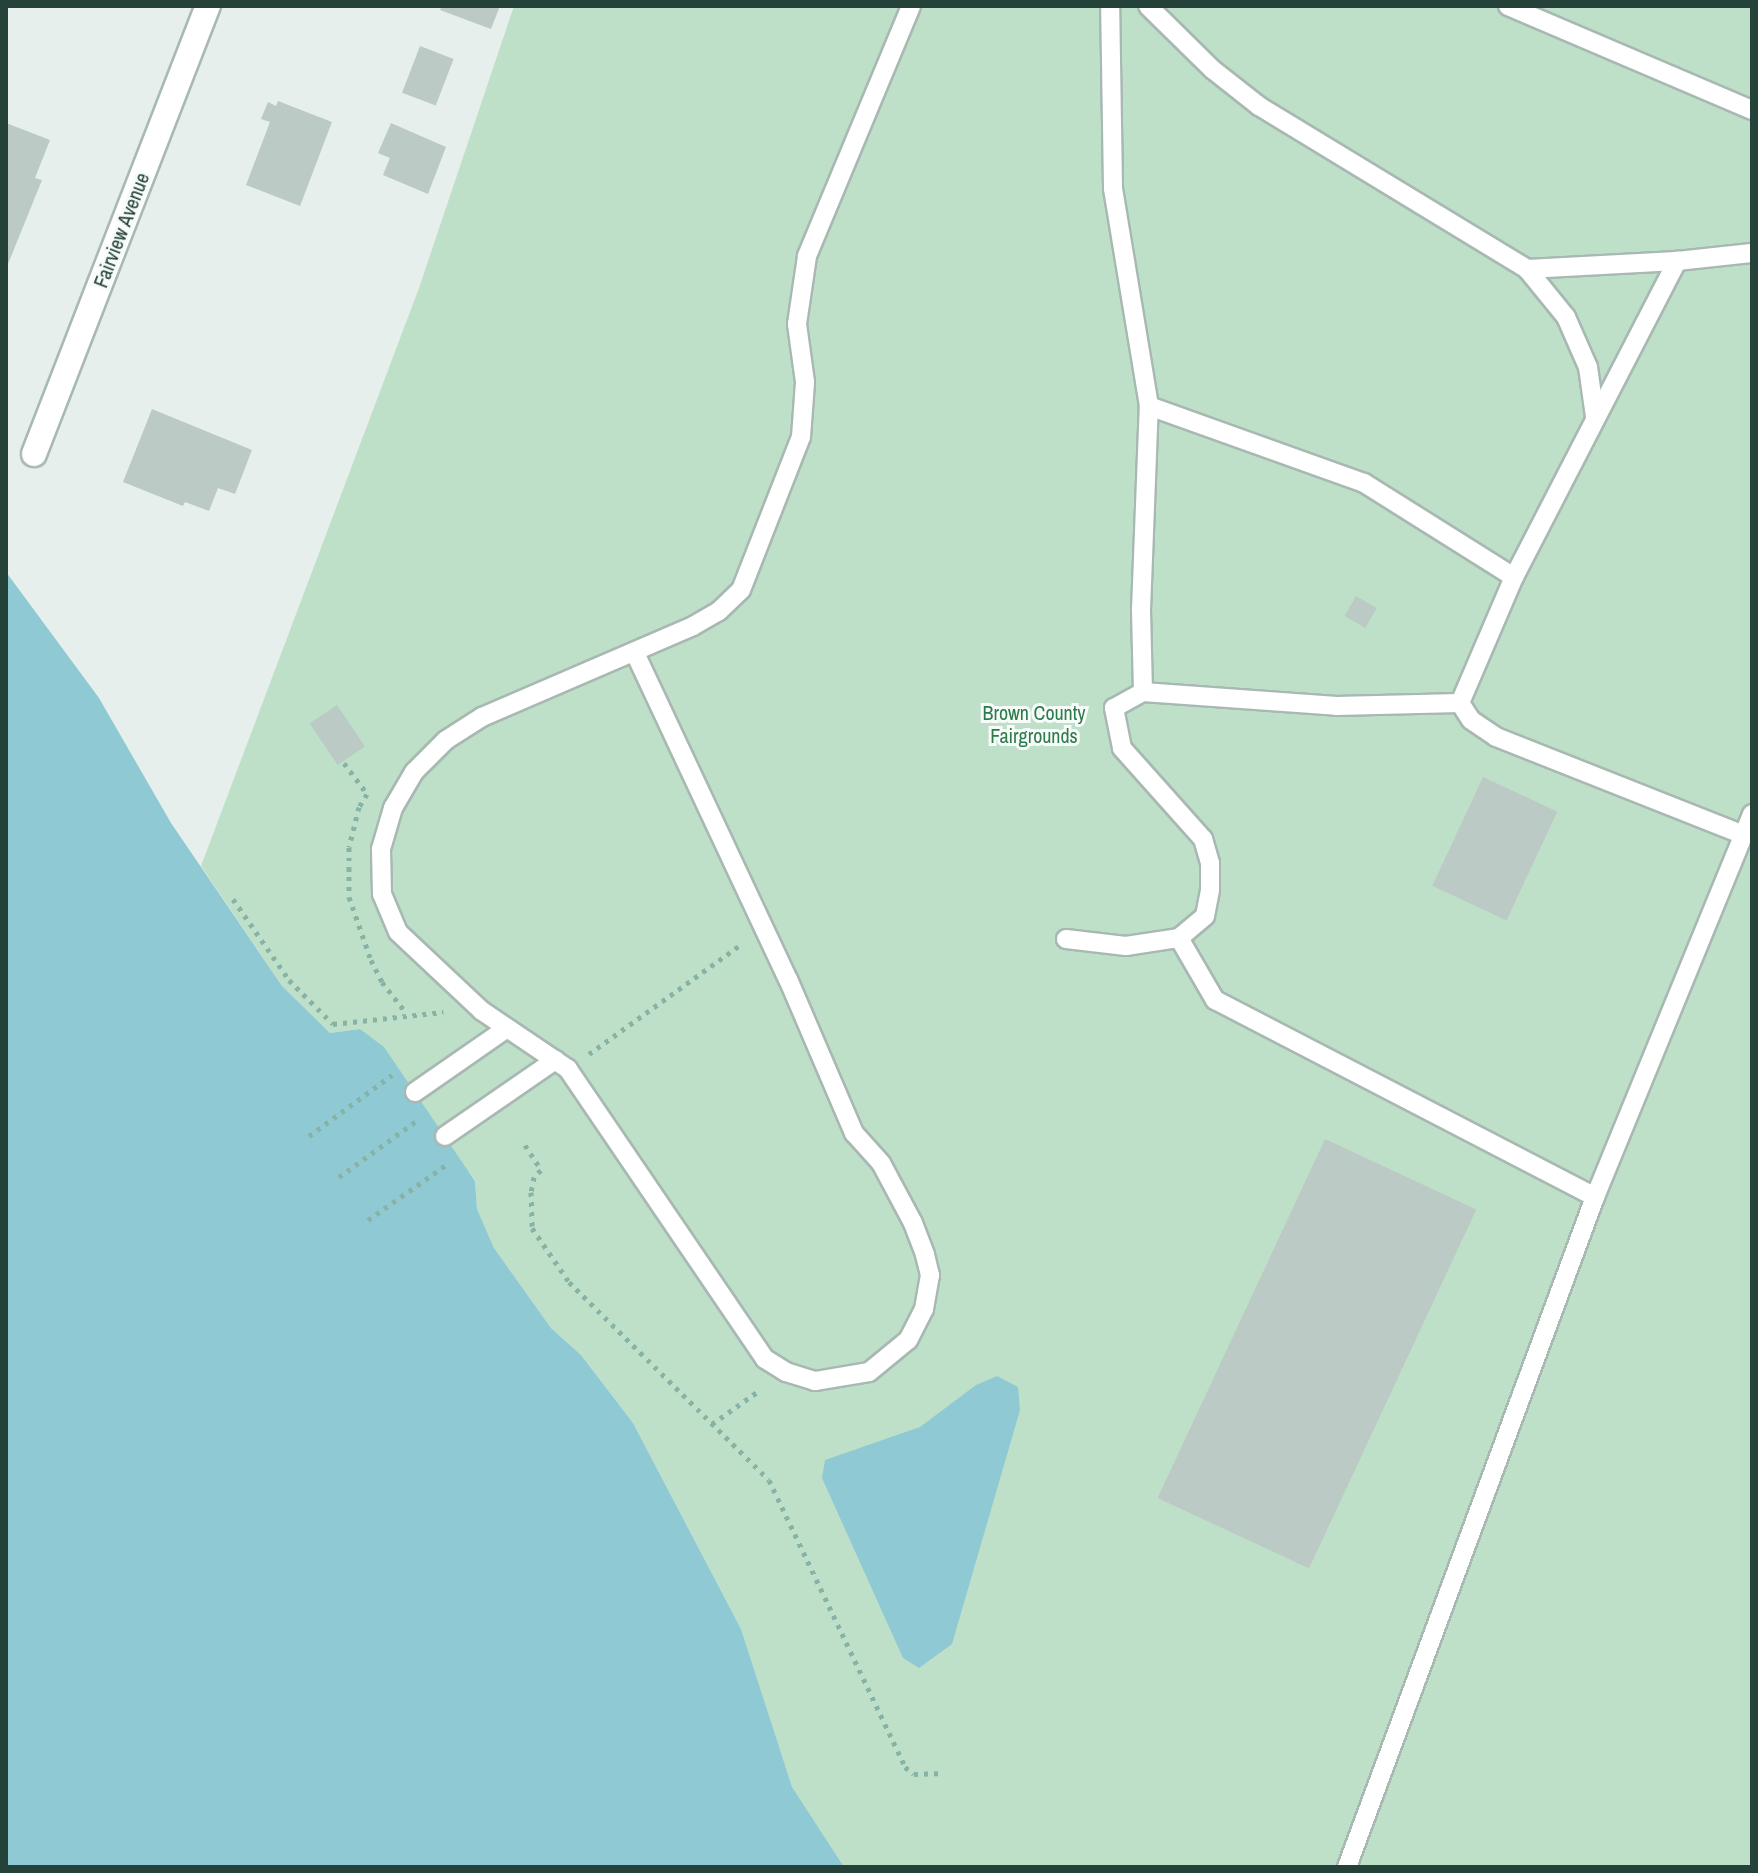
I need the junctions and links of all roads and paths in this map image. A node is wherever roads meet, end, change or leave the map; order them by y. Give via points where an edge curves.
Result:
1 (208, 6) edge
2 (911, 6) edge
3 (1110, 6) edge
4 (1148, 6) edge
5 (1508, 6) edge
6 (1752, 110) edge
7 (1752, 253) edge
8 (1677, 261) junction
9 (1527, 269) junction
10 (1149, 406) junction
11 (1595, 417) junction
12 (34, 454) dead end
13 (1514, 577) junction
14 (635, 653) junction
15 (1143, 692) junction
16 (1460, 703) junction
17 (1752, 814) edge
18 (1743, 835) junction
19 (233, 899) dead end
20 (1179, 938) junction
21 (1066, 939) dead end
22 (746, 940) dead end
23 (407, 1013) dead end
24 (507, 1028) junction
25 (562, 1065) junction
26 (400, 1069) dead end
27 (415, 1092) dead end
28 (421, 1117) dead end
29 (309, 1136) dead end
30 (445, 1136) dead end
31 (525, 1145) dead end
32 (452, 1161) dead end
33 (339, 1177) dead end
34 (1595, 1197) junction
35 (368, 1220) dead end
36 (786, 1372) junction
37 (712, 1424) junction
38 (938, 1773) dead end
39 (1347, 1867) edge

1 - 12 street, Fairview Avenue
2 - 14 lane via 807,256 797,324 805,382 801,437 759,549 741,590 719,611
3 - 10 lane via 1113,188
4 - 9 lane via 1259,106
5 - 6 lane
7 - 8 lane
8 - 9 lane
8 - 11 lane
9 - 11 lane via 1566,317 1588,367
10 - 13 lane via 1364,483
10 - 15 lane
11 - 13 lane
13 - 16 lane
14 - 24 lane via 482,717 446,740 414,772 393,808 381,849 382,894 398,932
14 - 36 lane via 854,1133 881,1163 908,1213 930,1275 917,1324 883,1363 869,1372 831,1380
15 - 16 lane via 1336,706
15 - 20 lane via 1114,708 1122,748 1203,839 1210,863 1205,916
16 - 18 lane via 1471,720 1496,737
17 - 18 lane
18 - 34 lane
19 - 23 path via 289,980 333,1024
20 - 21 lane via 1126,946
20 - 34 lane via 1215,1000
22 - 25 path
24 - 25 lane
24 - 27 lane
25 - 30 lane
25 - 36 lane via 765,1359
26 - 29 path
28 - 33 path
31 - 37 path via 541,1170 531,1192 532,1228 569,1282
32 - 35 path
34 - 39 lane
36 - 37 path
37 - 38 path via 774,1490 905,1767 914,1774

